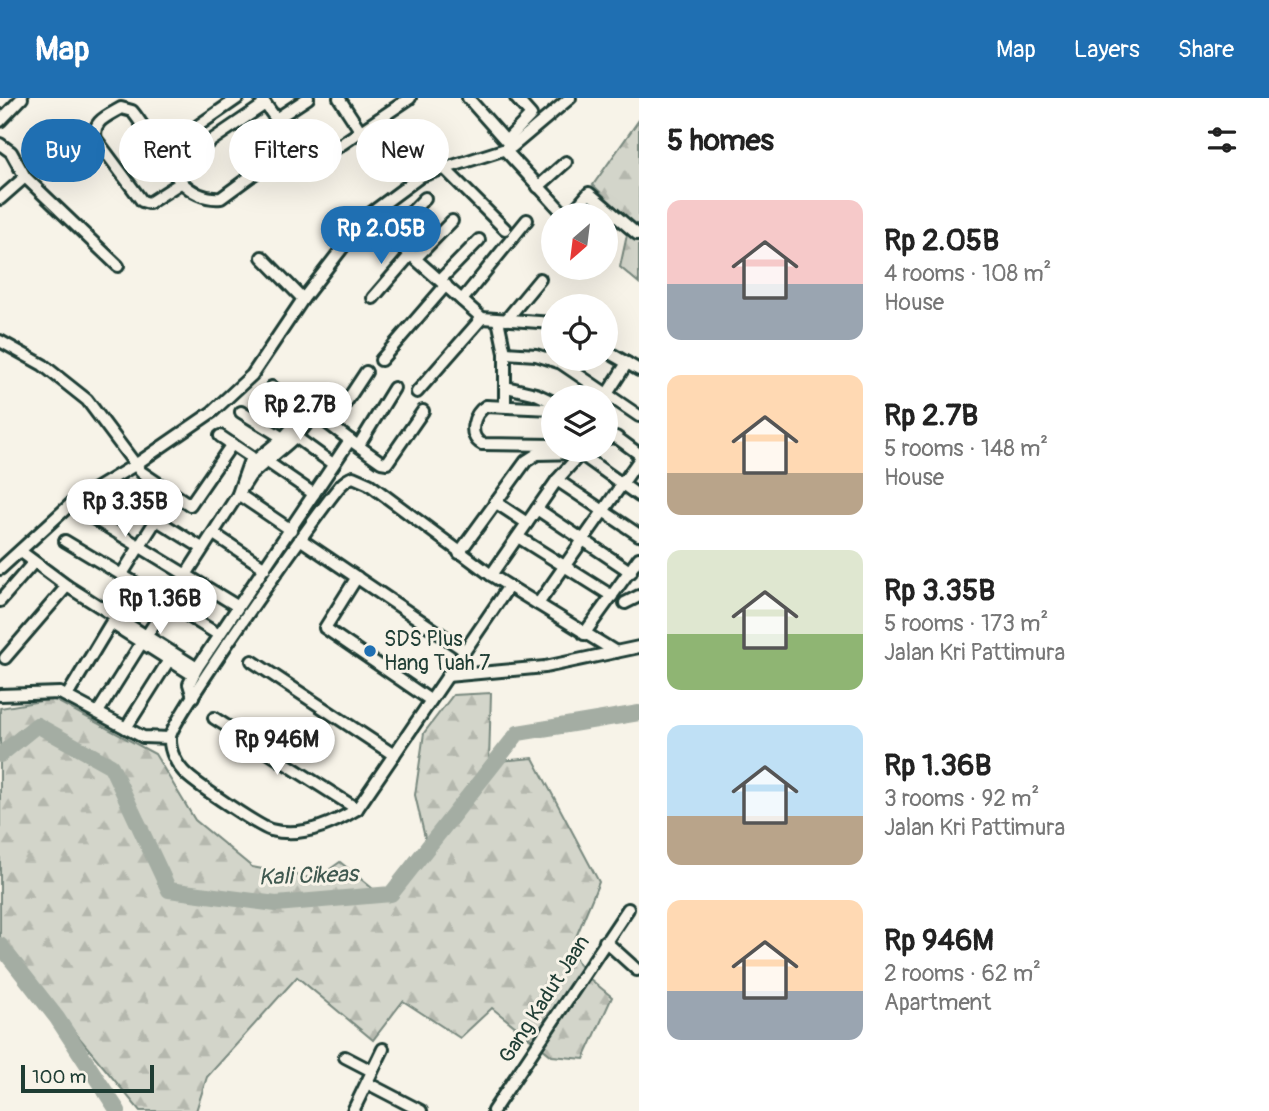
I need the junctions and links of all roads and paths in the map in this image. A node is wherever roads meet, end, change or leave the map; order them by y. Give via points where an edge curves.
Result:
1 (22, 98) edge
2 (238, 98) edge
3 (308, 98) edge
4 (339, 98) edge
5 (410, 98) edge
6 (468, 98) edge
7 (516, 98) edge
8 (570, 98) edge
9 (263, 101) edge
10 (136, 119) edge
11 (208, 119) edge
12 (276, 119) joint
13 (384, 119) edge
14 (0, 121) edge
15 (356, 123) edge
16 (215, 136) edge
17 (0, 144) edge
18 (505, 150) junction
19 (566, 162) dead end
20 (449, 168) edge
21 (21, 170) edge
22 (119, 170) edge
23 (449, 173) edge
24 (21, 181) edge
25 (30, 182) edge
26 (128, 182) edge
27 (182, 182) joint
28 (242, 182) edge
29 (413, 182) edge
30 (538, 187) junction
31 (425, 198) dead end
32 (0, 199) edge
33 (555, 203) edge
34 (579, 203) edge
35 (601, 203) edge
36 (367, 216) junction
37 (618, 218) edge
38 (527, 219) dead end
39 (452, 221) dead end
40 (505, 229) dead end
41 (637, 234) edge
42 (389, 235) junction
43 (479, 240) dead end
44 (414, 256) junction
45 (262, 257) dead end
46 (118, 266) dead end
47 (540, 279) dead end
48 (443, 283) junction
49 (373, 298) dead end
50 (303, 299) junction
51 (463, 300) junction
52 (482, 318) junction
53 (502, 320) junction
54 (541, 322) edge
55 (0, 341) edge
56 (505, 353) junction
57 (618, 358) edge
58 (381, 360) dead end
59 (627, 363) junction
60 (639, 370) edge
61 (366, 372) dead end
62 (594, 385) edge
63 (613, 385) edge
64 (272, 387) dead end
65 (506, 387) junction
66 (394, 388) dead end
67 (417, 392) dead end
68 (541, 396) edge
69 (618, 402) edge
70 (505, 404) junction
71 (541, 408) edge
72 (423, 411) dead end
73 (241, 412) dead end
74 (639, 416) edge
75 (331, 425) junction
76 (219, 436) dead end
77 (283, 438) junction
78 (297, 438) junction
79 (618, 438) edge
80 (232, 443) junction
81 (355, 443) junction
82 (541, 445) edge
83 (639, 454) edge
84 (541, 456) edge
85 (639, 460) edge
86 (266, 461) junction
87 (573, 462) edge
88 (595, 462) edge
89 (251, 464) junction
90 (333, 464) junction
91 (135, 465) junction
92 (558, 480) junction
93 (621, 484) junction
94 (238, 494) junction
95 (314, 494) junction
96 (118, 496) dead end
97 (639, 496) edge
98 (495, 502) junction
99 (537, 509) junction
100 (602, 511) junction
101 (88, 515) dead end
102 (156, 520) junction
103 (527, 523) junction
104 (291, 530) junction
105 (214, 534) junction
106 (639, 535) edge
107 (519, 537) junction
108 (300, 539) junction
109 (583, 539) junction
110 (65, 541) dead end
111 (140, 545) junction
112 (202, 548) junction
113 (20, 551) junction
114 (459, 553) junction
115 (638, 560) edge
116 (34, 562) junction
117 (564, 567) junction
118 (265, 568) junction
119 (0, 569) edge
120 (631, 572) junction
121 (185, 573) junction
122 (122, 574) junction
123 (491, 575) junction
124 (356, 578) junction
125 (67, 586) junction
126 (509, 586) junction
127 (612, 596) junction
128 (639, 596) edge
129 (164, 600) junction
130 (0, 601) edge
131 (625, 603) dead end
132 (538, 604) junction
133 (237, 606) junction
134 (584, 634) junction
135 (219, 635) junction
136 (144, 639) junction
137 (639, 647) edge
138 (464, 650) junction
139 (616, 652) junction
140 (5, 657) dead end
141 (169, 660) junction
142 (252, 661) dead end
143 (195, 671) junction
144 (447, 676) junction
145 (0, 695) edge
146 (67, 696) junction
147 (193, 697) junction
148 (430, 700) junction
149 (98, 712) junction
150 (214, 718) dead end
151 (126, 728) junction
152 (170, 738) junction
153 (394, 755) junction
154 (357, 809) junction
155 (628, 909) dead end
156 (605, 941) junction
157 (638, 970) edge
158 (383, 1049) dead end
159 (345, 1057) dead end
160 (372, 1072) junction
161 (367, 1083) junction
162 (353, 1111) edge
163 (421, 1111) edge
164 (493, 1111) edge

1 - 14 street
2 - 11 street
3 - 12 street
4 - 15 street
5 - 13 street
6 - 7 street via 506,141 531,115
8 - 18 street via 526,138
9 - 12 street
9 - 16 street
10 - 22 street via 129,109 121,108 94,130
17 - 21 street
18 - 20 street
18 - 30 street
19 - 30 street
23 - 40 street
24 - 32 street
25 - 46 street
26 - 27 street via 142,201 149,203
27 - 28 street via 206,199 220,198
29 - 36 street
30 - 33 street
31 - 42 street
34 - 35 street via 589,193
36 - 42 street
36 - 50 street
37 - 41 street
38 - 51 street
39 - 44 street
42 - 44 street
43 - 48 street
44 - 48 street
44 - 49 street
45 - 50 street
47 - 53 street
48 - 51 street
48 - 58 street
50 - 91 street via 252,374 212,412
51 - 52 street
52 - 53 street
52 - 67 street
53 - 54 street
53 - 56 street
55 - 91 street via 43,365 87,400
56 - 62 street via 561,363
56 - 65 street
57 - 59 street
59 - 60 street
59 - 63 street
61 - 75 street
64 - 77 street via 302,409 301,418
65 - 68 street
65 - 70 street
66 - 81 street
69 - 74 street
70 - 71 street
70 - 82 street via 486,406 478,413 472,432 478,442
72 - 81 street via 390,461 381,461
73 - 77 street
75 - 78 street via 310,419
75 - 81 street
76 - 80 street
77 - 89 street
78 - 86 street
78 - 90 street
79 - 83 street
80 - 89 street via 249,454
80 - 91 street via 193,505
81 - 90 street
84 - 98 street via 531,457
85 - 93 street
86 - 94 street
86 - 95 street
87 - 92 street
88 - 93 street
89 - 94 street
90 - 95 street
91 - 113 street via 72,503
92 - 99 street
92 - 100 street
93 - 97 street
93 - 100 street
94 - 104 street
94 - 105 street
95 - 104 street
96 - 102 street
98 - 103 street
98 - 114 street
99 - 103 street
99 - 109 street
100 - 106 street
100 - 109 street
101 - 111 street
102 - 111 street
102 - 112 street
103 - 107 street
104 - 118 street
105 - 112 street
105 - 118 street
107 - 117 street
107 - 123 street
108 - 114 street via 340,486 353,477 369,484
108 - 124 street
108 - 147 street
109 - 117 street
109 - 120 street
110 - 122 street
111 - 121 street
111 - 122 street
112 - 121 street
113 - 116 street
113 - 119 street
114 - 123 street
115 - 120 street
116 - 125 street
116 - 130 street
117 - 127 street
117 - 132 street
118 - 133 street
120 - 127 street
121 - 129 street
121 - 133 street
122 - 129 street
123 - 126 street
124 - 138 street
124 - 148 street via 325,628
125 - 136 street
125 - 140 street
126 - 132 street
126 - 138 street
127 - 134 street
128 - 131 street
129 - 135 street
129 - 136 street
132 - 134 street
133 - 135 street
134 - 139 street
135 - 143 street
136 - 141 street
136 - 143 street
136 - 146 street via 111,623
136 - 149 street
137 - 139 street
138 - 144 street
139 - 144 street via 544,667
141 - 143 street
141 - 151 street
142 - 153 street
143 - 147 street via 189,684
144 - 148 street
145 - 146 street via 48,691
146 - 149 street
147 - 152 street
148 - 153 street
149 - 151 street
150 - 154 street
151 - 152 street via 143,737
152 - 154 street via 173,757 186,775 270,830 314,829
153 - 154 street
155 - 156 street, Gang Kadut Jaan
156 - 157 street
156 - 164 street, Gang Kadut Jaan
158 - 160 street
159 - 160 street
160 - 161 street
161 - 162 street
161 - 163 street

